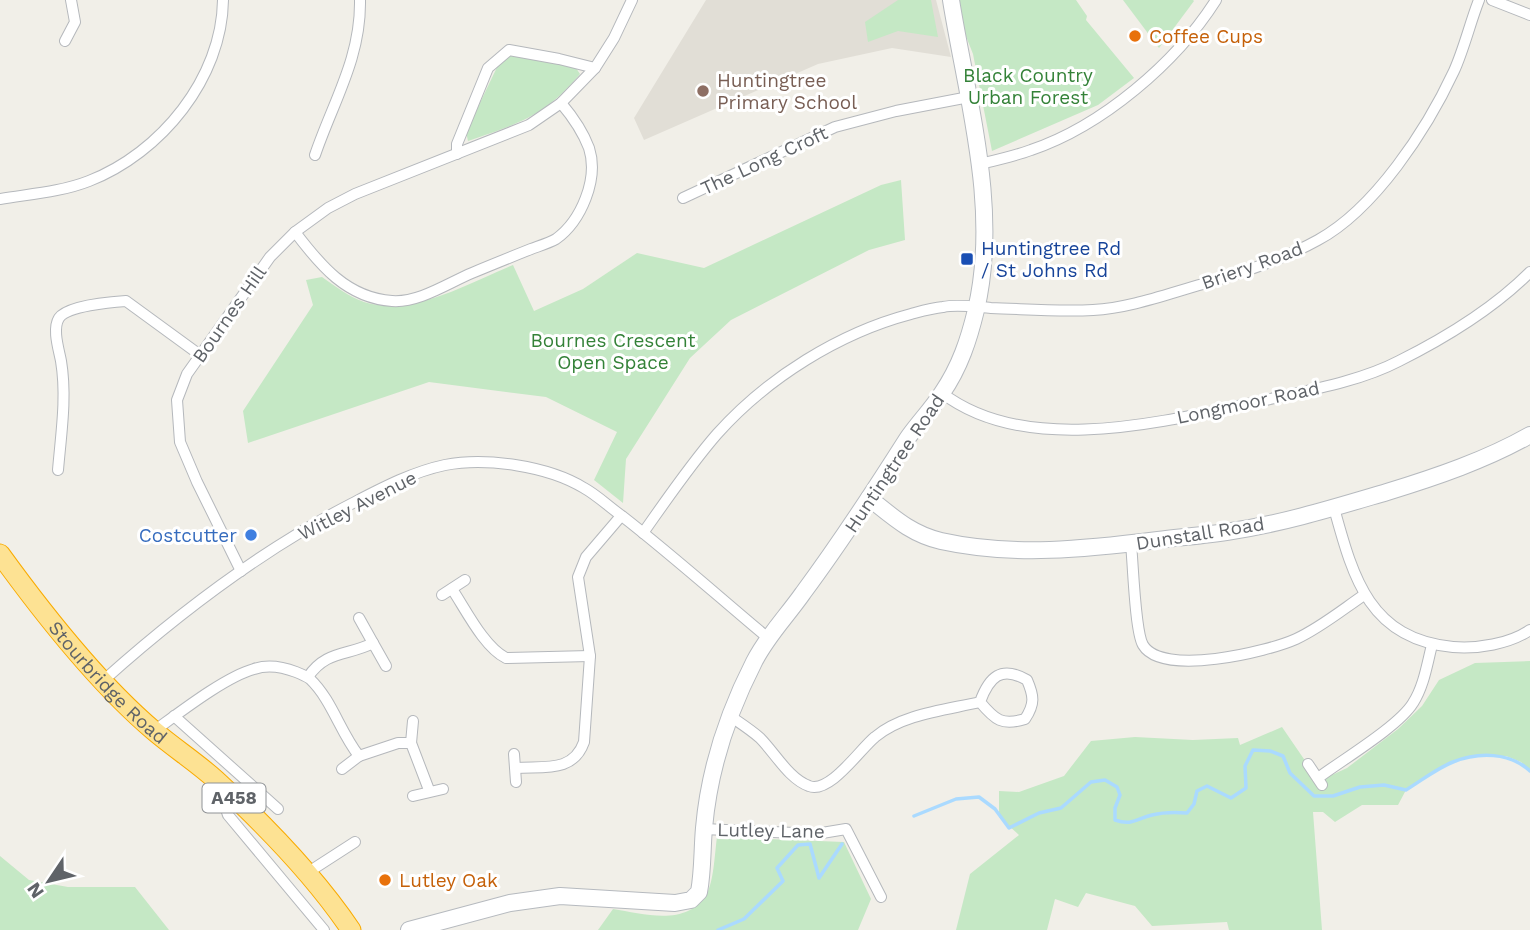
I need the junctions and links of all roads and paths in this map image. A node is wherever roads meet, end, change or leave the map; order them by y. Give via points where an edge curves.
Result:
1 (71, 0) edge
2 (223, 0) edge
3 (360, 0) edge
4 (632, 0) edge
5 (951, 0) edge
6 (1216, 0) edge
7 (1479, 0) edge
8 (1492, 0) edge
9 (1530, 15) edge
10 (65, 41) dead end
11 (595, 68) junction
12 (969, 97) junction
13 (561, 103) junction
14 (457, 154) junction
15 (315, 155) dead end
16 (980, 164) junction
17 (684, 198) dead end
18 (0, 200) edge
19 (295, 232) junction
20 (1530, 272) edge
21 (976, 307) junction
22 (200, 355) junction
23 (942, 393) junction
24 (1530, 435) edge
25 (58, 470) dead end
26 (869, 498) junction
27 (1334, 508) junction
28 (621, 516) junction
29 (643, 533) junction
30 (1131, 544) junction
31 (0, 554) edge
32 (241, 571) junction
33 (465, 580) dead end
34 (1364, 595) junction
35 (359, 618) dead end
36 (1530, 630) edge
37 (768, 638) junction
38 (373, 643) junction
39 (1432, 645) junction
40 (590, 656) junction
41 (387, 666) dead end
42 (308, 677) junction
43 (104, 680) junction
44 (980, 702) junction
45 (174, 716) junction
46 (730, 716) junction
47 (413, 721) dead end
48 (154, 731) junction
49 (411, 743) junction
50 (514, 754) dead end
51 (359, 756) junction
52 (1308, 764) dead end
53 (516, 768) junction
54 (342, 769) dead end
55 (516, 782) dead end
56 (443, 789) dead end
57 (429, 790) junction
58 (230, 794) junction
59 (413, 796) dead end
60 (278, 809) dead end
61 (704, 829) junction
62 (355, 842) dead end
63 (307, 873) junction
64 (881, 897) dead end
65 (324, 930) edge
66 (351, 930) edge
67 (409, 930) edge

1 - 10 street via 75,22
2 - 18 street via 216,42 203,77 189,103 159,134 119,166 89,181
3 - 15 street via 353,60
4 - 11 street, Bournes Hill
5 - 12 street, Huntingtree Road
6 - 16 street via 1167,60 1103,115 1034,149
7 - 21 street, Briery Road via 1454,70 1405,154 1368,201 1319,240 1223,278 1152,299 1056,311
8 - 9 street
11 - 13 street, Bournes Hill
11 - 14 street via 509,50 488,68
12 - 16 street, Huntingtree Road
12 - 17 street, The Long Croft via 835,127
13 - 14 street, Bournes Hill via 529,125
13 - 19 street via 590,151 590,170 580,212 554,240 418,297 393,302 343,284 313,257
14 - 19 street, Bournes Hill via 355,194
16 - 21 street, Huntingtree Road via 984,259
19 - 22 street, Bournes Hill via 249,283
20 - 23 street, Longmoor Road via 1494,304 1398,362 1310,390 1237,406 1150,423 1058,429 984,415 962,408
21 - 23 street, Huntingtree Road via 966,348
21 - 29 street, Briery Road via 945,306 909,315 816,354 755,398 718,434
22 - 25 street via 126,301 69,310 60,317 58,348 64,395
22 - 32 street, Bournes Hill via 177,400 180,442
23 - 26 street, Huntingtree Road
24 - 27 street, Dunstall Road via 1440,474
26 - 30 street, Dunstall Road via 907,529 940,541 1050,551
26 - 37 street, Huntingtree Road
27 - 30 street, Dunstall Road via 1234,531
27 - 34 street
28 - 29 street, Witley Avenue
28 - 32 street, Witley Avenue via 584,488 557,476 505,464 460,463 407,476 360,499
28 - 40 street via 586,557 578,577
29 - 37 street, Witley Avenue
30 - 34 street via 1142,644 1165,660 1242,654 1280,645
31 - 43 highway, Stourbridge Road / A458
32 - 43 street, Witley Avenue via 181,613
33 - 40 street via 447,592 499,654 506,658
34 - 39 street via 1390,624
35 - 38 street
36 - 39 street via 1469,649
37 - 46 street, Huntingtree Road
38 - 41 street
38 - 42 street via 334,654
39 - 52 street via 1412,706 1397,721 1320,782
40 - 53 street via 580,753 562,765
42 - 45 street via 285,668 256,668
42 - 51 street
43 - 48 highway, Stourbridge Road / A458
44 - 44 street via 987,685 1011,673 1027,680 1034,699 1025,719 1011,722 990,715
44 - 46 street via 897,723 875,736 833,780 812,788
45 - 48 street
45 - 60 street, Stourbridge Road
46 - 61 street, Huntingtree Road
47 - 49 street
48 - 58 highway, Stourbridge Road / A458
49 - 51 street
49 - 57 street
50 - 53 street
51 - 54 street
53 - 55 street
56 - 57 street
57 - 59 street
58 - 63 highway, Stourbridge Road / A458
58 - 65 street via 225,806 228,815
61 - 64 street, Lutley Lane via 816,834 846,829
61 - 67 street, Huntingtree Road via 699,892 684,903 559,896 510,903
62 - 63 street
63 - 66 highway, Stourbridge Road / A458

